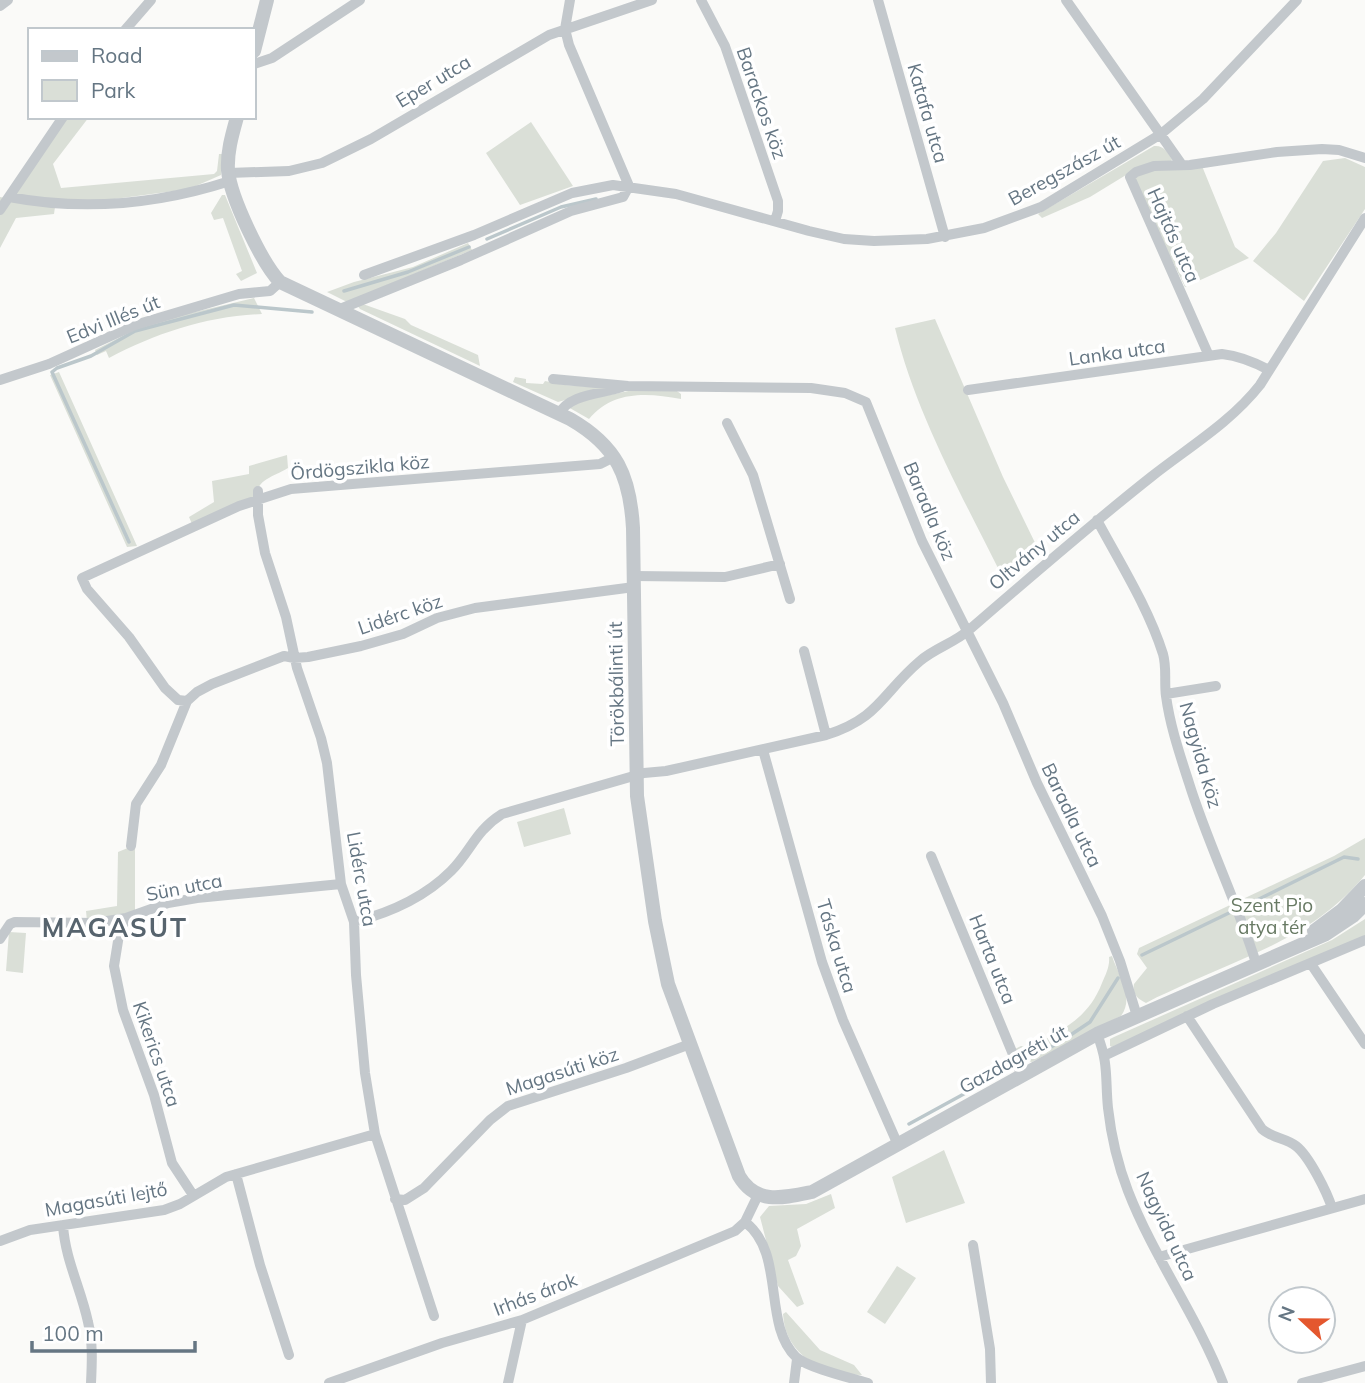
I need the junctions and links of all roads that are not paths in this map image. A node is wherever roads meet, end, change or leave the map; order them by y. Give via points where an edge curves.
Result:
1 (8, 0) edge
2 (151, 0) edge
3 (267, 0) edge
4 (360, 0) edge
5 (570, 0) edge
6 (652, 0) edge
7 (701, 0) edge
8 (878, 0) edge
9 (1297, 0) edge
10 (1069, 1) edge
11 (0, 6) edge
12 (127, 28) edge
13 (565, 29) junction
14 (256, 43) edge
15 (256, 63) edge
16 (62, 119) edge
17 (237, 119) edge
18 (1161, 134) junction
19 (1365, 158) edge
20 (1182, 165) junction
21 (229, 177) junction
22 (629, 186) junction
23 (9, 197) junction
24 (0, 210) edge
25 (1365, 218) edge
26 (775, 221) junction
27 (474, 235) junction
28 (945, 237) junction
29 (481, 251) junction
30 (364, 275) dead end
31 (280, 282) junction
32 (340, 309) junction
33 (1209, 356) junction
34 (1269, 370) junction
35 (553, 379) dead end
36 (0, 380) edge
37 (628, 386) junction
38 (968, 390) dead end
39 (559, 414) junction
40 (727, 423) dead end
41 (614, 457) junction
42 (257, 495) junction
43 (1097, 520) junction
44 (780, 564) junction
45 (634, 581) junction
46 (790, 599) dead end
47 (967, 631) junction
48 (804, 651) dead end
49 (294, 658) junction
50 (1216, 686) dead end
51 (1166, 694) junction
52 (187, 701) junction
53 (826, 735) junction
54 (763, 750) junction
55 (636, 775) junction
56 (131, 846) dead end
57 (931, 856) dead end
58 (341, 884) junction
59 (1365, 886) edge
60 (1365, 904) edge
61 (126, 919) junction
62 (354, 922) junction
63 (0, 939) edge
64 (1365, 940) edge
65 (1289, 949) junction
66 (1256, 963) junction
67 (1311, 964) junction
68 (1137, 1016) junction
69 (1187, 1016) junction
70 (1097, 1034) junction
71 (690, 1044) junction
72 (1365, 1044) edge
73 (1105, 1055) junction
74 (1022, 1076) junction
75 (375, 1134) junction
76 (898, 1145) junction
77 (236, 1174) junction
78 (193, 1195) junction
79 (758, 1195) junction
80 (395, 1199) junction
81 (1365, 1199) edge
82 (1332, 1208) junction
83 (745, 1222) junction
84 (63, 1225) junction
85 (0, 1241) edge
86 (973, 1245) dead end
87 (1159, 1258) junction
88 (434, 1316) dead end
89 (522, 1320) junction
90 (289, 1355) dead end
91 (797, 1359) junction
92 (1365, 1366) edge
93 (91, 1383) edge
94 (329, 1383) edge
95 (508, 1383) edge
96 (794, 1383) edge
97 (868, 1383) edge
98 (991, 1383) edge
99 (1223, 1383) edge
100 (1302, 1383) edge

1 - 11 street
2 - 12 street
3 - 14 street
4 - 15 street via 272,58
5 - 13 street
6 - 13 street, Eper utca
7 - 26 street, Barackos köz via 725,46 778,201
8 - 28 street, Katafa utca
9 - 18 street, Beregszász út via 1203,99
10 - 18 street
13 - 21 street, Eper utca via 530,44 371,139 322,163
13 - 22 street
16 - 23 street
17 - 21 street
18 - 20 street
18 - 28 street, Beregszász út via 1041,207
19 - 20 street via 1322,149
20 - 33 street, Hajtás utca via 1147,168 1130,180
21 - 23 street, Eper utca via 169,197 91,204
21 - 31 street via 267,267
22 - 26 street, Beregszász út
22 - 27 street, Beregszász út via 572,193
22 - 29 street via 623,197 571,211
23 - 24 street
25 - 34 street, Oltvány utca
26 - 28 street, Beregszász út via 844,239
27 - 29 street
27 - 30 street, Beregszász út
29 - 32 street
31 - 32 street, Törökbálinti út
31 - 36 street, Edvi Illés út via 270,291 239,294 135,325 49,364
32 - 39 street, Törökbálinti út
33 - 34 street, Lanka utca via 1236,355
33 - 38 street, Lanka utca
34 - 43 street, Oltvány utca via 1229,419
35 - 37 street
37 - 39 street via 564,404
37 - 47 street, Baradla köz via 811,388 845,393 866,402 922,541
39 - 41 street, Törökbálinti út via 590,432
40 - 44 street via 753,475
41 - 42 street, Ördögszikla köz via 600,464
41 - 45 street, Törökbálinti út via 632,508
42 - 49 street, Lidérc utca via 265,553
42 - 52 street, Ördögszikla köz via 82,578 165,688 178,700
43 - 47 street, Oltvány utca
43 - 51 street, Nagyida köz via 1158,641 1166,668
44 - 45 street, Lidérc köz via 724,577
44 - 46 street
45 - 49 street, Lidérc köz via 475,608 360,646
45 - 55 street, Törökbálinti út
47 - 53 street, Oltvány utca via 919,661 871,713
47 - 68 street, Baradla utca via 1101,916
48 - 53 street
49 - 52 street, Lidérc köz via 284,656 232,675
49 - 58 street, Lidérc utca via 327,763
50 - 51 street
51 - 66 street, Nagyida köz via 1196,807
52 - 56 street via 161,765 136,804
53 - 54 street, Oltvány utca
54 - 55 street, Oltvány utca
54 - 76 street, Táska utca via 822,962
55 - 62 street, Oltvány utca via 502,814 482,829 452,870 432,886 380,915
55 - 71 street, Törökbálinti út via 660,952
57 - 74 street, Harta utca
58 - 61 street, Sün utca via 197,898
58 - 62 street, Lidérc utca
59 - 65 street, Gazdagréti út via 1342,910
60 - 65 street, Gazdagréti út via 1326,934
61 - 63 street, Sün utca via 15,922
61 - 78 street, Kikerics utca via 114,966 122,1010 154,1095 172,1163
62 - 75 street, Lidérc utca via 365,1073
64 - 67 street
65 - 66 street, Gazdagréti út
66 - 68 street, Gazdagréti út
67 - 69 street
67 - 72 street
68 - 70 street, Gazdagréti út
69 - 73 street
69 - 82 street via 1262,1129 1300,1150
70 - 73 street, Nagyida utca
70 - 74 street, Gazdagréti út
71 - 79 street, Törökbálinti út via 739,1175
71 - 80 street, Magasúti köz via 508,1106 414,1196
73 - 87 street, Nagyida utca via 1109,1114 1120,1166
74 - 76 street, Gazdagréti út
75 - 77 street, Magasúti lejtő
75 - 80 street, Lidérc utca
76 - 79 street, Gazdagréti út via 812,1192
77 - 78 street, Magasúti lejtő
77 - 90 street
78 - 84 street, Magasúti lejtő via 164,1210
79 - 83 street
80 - 88 street, Lidérc utca
81 - 82 street
82 - 87 street
83 - 89 street, Irhás árok via 736,1231
83 - 91 street via 761,1238 784,1338
84 - 85 street, Magasúti lejtő
84 - 93 street via 88,1322
86 - 98 street
87 - 99 street, Nagyida utca
89 - 94 street, Irhás árok
89 - 95 street
91 - 96 street
91 - 97 street
92 - 100 street

